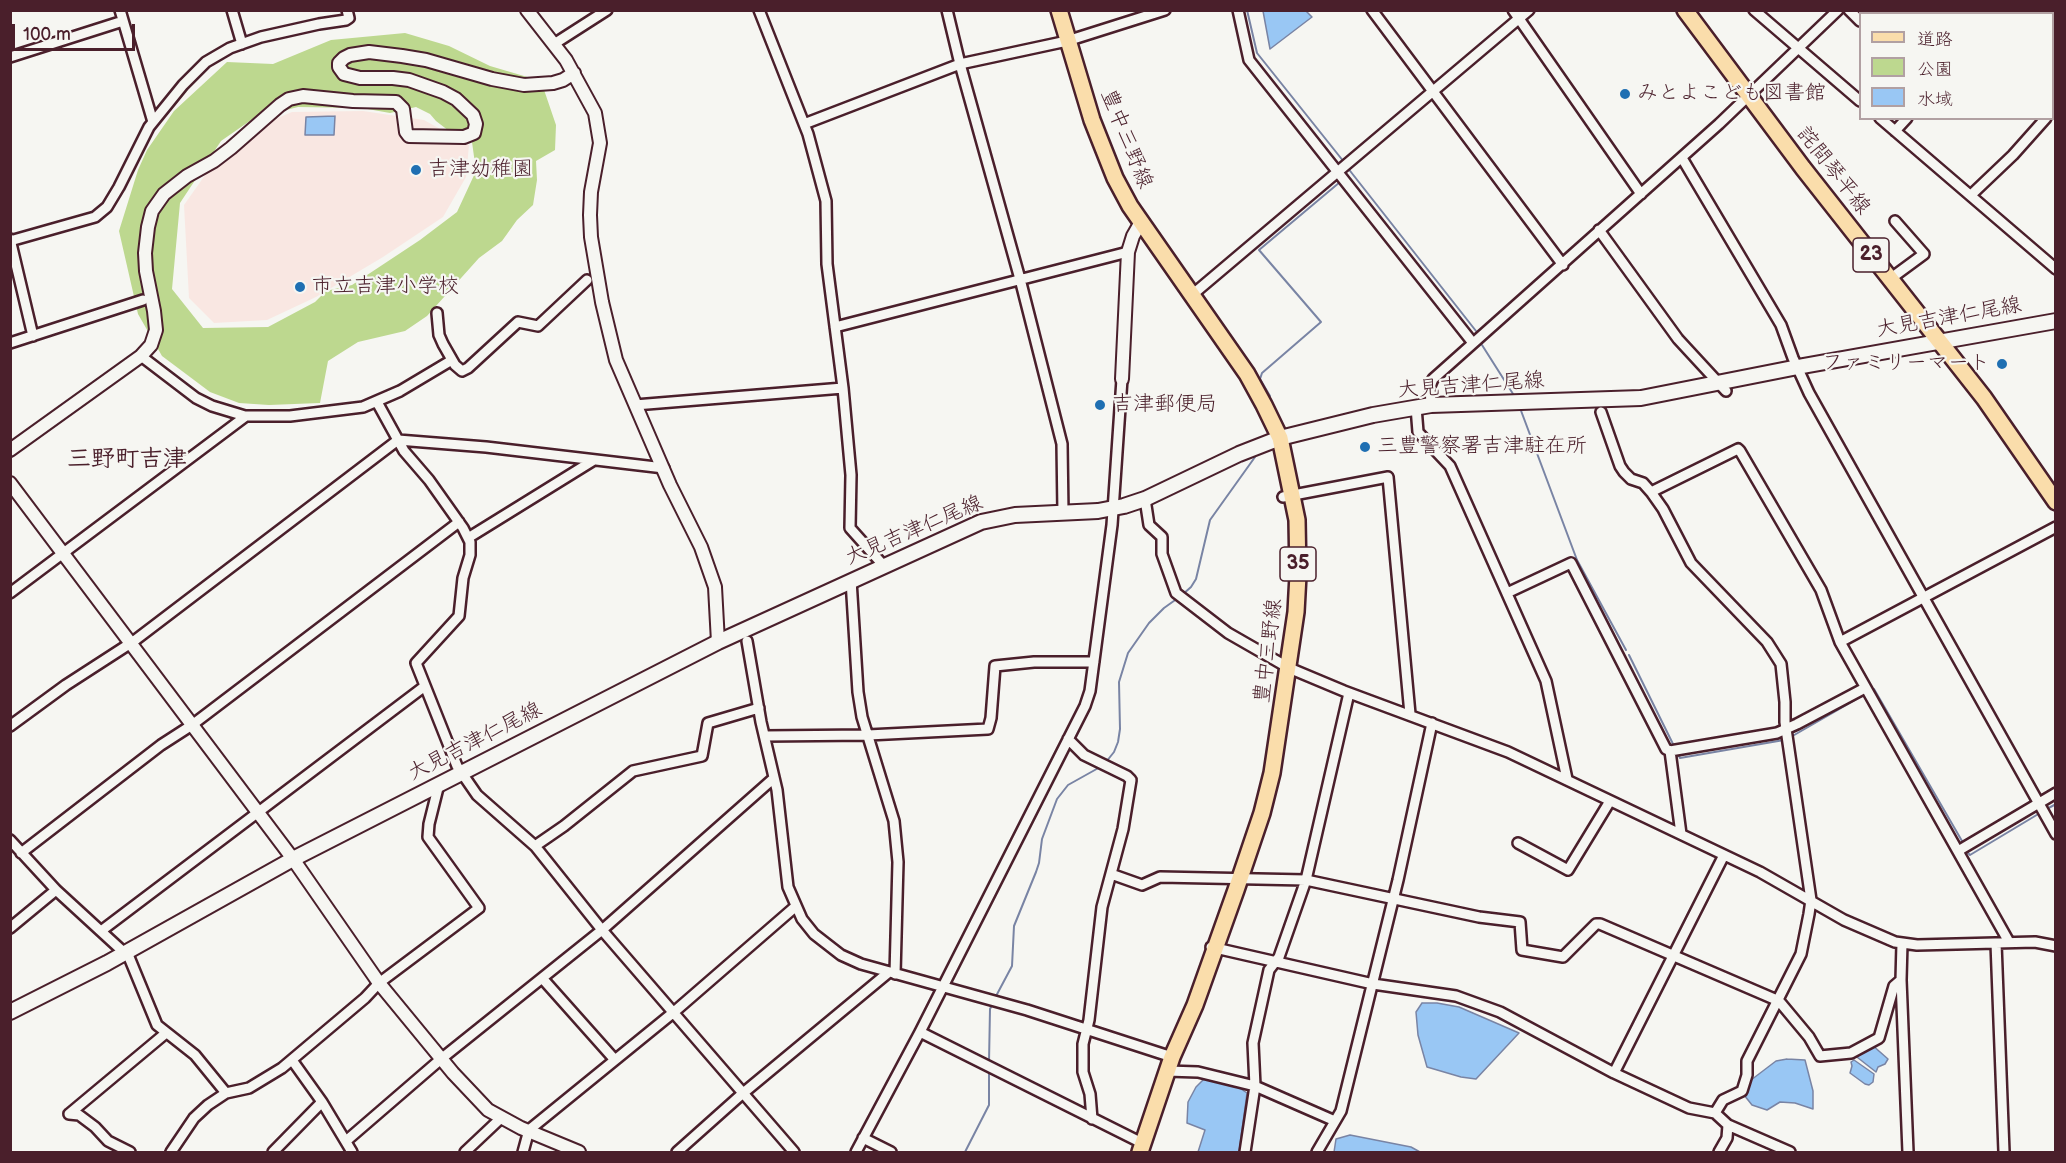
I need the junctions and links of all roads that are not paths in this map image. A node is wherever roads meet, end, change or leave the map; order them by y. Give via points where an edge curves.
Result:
1 (120, 10) edge
2 (232, 10) edge
3 (347, 10) edge
4 (527, 10) edge
5 (607, 10) edge
6 (759, 10) edge
7 (947, 10) edge
8 (1059, 10) edge
9 (1165, 10) edge
10 (1238, 10) edge
11 (1372, 10) edge
12 (1529, 10) edge
13 (1684, 10) edge
14 (1754, 10) edge
15 (1838, 10) edge
16 (1516, 15) edge
17 (123, 21) junction
18 (1067, 41) junction
19 (242, 44) junction
20 (554, 44) junction
21 (1799, 48) junction
22 (10, 57) edge
23 (960, 64) junction
24 (574, 73) junction
25 (1433, 92) junction
26 (1749, 96) junction
27 (1859, 101) edge
28 (1882, 120) edge
29 (1905, 120) edge
30 (2044, 120) edge
31 (153, 122) junction
32 (804, 124) junction
33 (1895, 131) junction
34 (1682, 158) junction
35 (1338, 171) junction
36 (1641, 194) junction
37 (1971, 195) junction
38 (1895, 221) dead end
39 (1141, 222) junction
40 (1599, 231) junction
41 (11, 241) edge
42 (1128, 252) junction
43 (1563, 264) junction
44 (2055, 268) edge
45 (1020, 279) junction
46 (1890, 279) junction
47 (587, 280) dead end
48 (1192, 295) junction
49 (143, 300) dead end
50 (437, 313) dead end
51 (2055, 321) edge
52 (835, 327) junction
53 (33, 336) junction
54 (1939, 341) junction
55 (10, 343) edge
56 (1473, 343) junction
57 (141, 356) junction
58 (452, 360) junction
59 (1797, 367) junction
60 (1122, 379) joint
61 (1722, 387) junction
62 (843, 388) junction
63 (377, 402) junction
64 (635, 405) junction
65 (1431, 405) junction
66 (1416, 407) junction
67 (1601, 412) dead end
68 (246, 416) junction
69 (1280, 438) junction
70 (398, 440) junction
71 (10, 450) edge
72 (594, 460) junction
73 (664, 468) junction
74 (10, 483) edge
75 (1651, 492) junction
76 (1288, 496) junction
77 (1145, 499) junction
78 (2055, 502) edge
79 (1113, 509) junction
80 (1063, 513) junction
81 (459, 522) junction
82 (2055, 527) edge
83 (468, 538) junction
84 (63, 553) junction
85 (884, 566) junction
86 (851, 580) junction
87 (10, 593) edge
88 (1507, 593) junction
89 (1924, 598) junction
90 (747, 641) dead end
91 (718, 642) junction
92 (1840, 642) junction
93 (131, 643) junction
94 (1094, 662) junction
95 (1289, 668) junction
96 (425, 686) junction
97 (1865, 688) junction
98 (1349, 693) junction
99 (759, 708) junction
100 (1410, 714) junction
101 (1432, 723) junction
102 (192, 725) junction
103 (10, 726) edge
104 (1786, 731) junction
105 (868, 735) junction
106 (765, 736) junction
107 (1068, 739) junction
108 (1670, 751) junction
109 (462, 773) junction
110 (774, 778) junction
111 (1567, 779) junction
112 (440, 784) junction
113 (2055, 793) edge
114 (1611, 801) junction
115 (2039, 805) junction
116 (258, 813) junction
117 (1681, 834) junction
118 (2055, 834) edge
119 (10, 840) edge
120 (1518, 843) dead end
121 (535, 846) junction
122 (1958, 851) junction
123 (21, 853) junction
124 (1724, 855) junction
125 (293, 859) junction
126 (1111, 874) junction
127 (1240, 879) junction
128 (1306, 880) junction
129 (57, 890) junction
130 (1393, 899) junction
131 (1810, 900) junction
132 (795, 906) junction
133 (10, 927) edge
134 (602, 930) junction
135 (101, 931) junction
136 (2009, 942) junction
137 (1902, 943) junction
138 (1996, 943) junction
139 (2055, 946) edge
140 (1212, 947) junction
141 (124, 953) junction
142 (1674, 957) junction
143 (1275, 962) junction
144 (892, 973) junction
145 (542, 978) junction
146 (1901, 980) junction
147 (379, 983) junction
148 (1371, 984) junction
149 (942, 986) junction
150 (1779, 1001) junction
151 (10, 1012) edge
152 (674, 1012) junction
153 (1086, 1029) junction
154 (920, 1032) junction
155 (166, 1033) junction
156 (1172, 1057) junction
157 (441, 1059) junction
158 (292, 1060) junction
159 (615, 1060) junction
160 (1167, 1071) junction
161 (1614, 1073) junction
162 (1255, 1086) junction
163 (226, 1093) junction
164 (742, 1094) junction
165 (322, 1102) junction
166 (1715, 1113) junction
167 (501, 1118) junction
168 (1092, 1119) junction
169 (1335, 1121) junction
170 (1728, 1125) junction
171 (528, 1130) junction
172 (863, 1138) junction
173 (346, 1141) junction
174 (1141, 1148) edge
175 (130, 1152) edge
176 (171, 1152) edge
177 (273, 1152) edge
178 (352, 1152) edge
179 (465, 1152) edge
180 (523, 1152) edge
181 (579, 1152) edge
182 (677, 1152) edge
183 (794, 1152) edge
184 (856, 1152) edge
185 (891, 1152) edge
186 (1245, 1152) edge
187 (1317, 1152) edge
188 (1719, 1152) edge
189 (1790, 1152) edge
190 (1908, 1152) edge
191 (2004, 1152) edge

1 - 17 street
2 - 19 street
3 - 19 street via 350,18 346,20
4 - 20 street
5 - 20 street
6 - 32 street
7 - 23 street
8 - 18 main road, 豊中三野線 / 35
9 - 18 street
10 - 35 street via 1249,60
11 - 25 street
12 - 16 street
13 - 26 main road, 詫間琴平線 / 23
14 - 21 street
15 - 21 street
16 - 25 street
16 - 36 street
17 - 22 street
17 - 31 street
18 - 23 street
18 - 39 main road, 豊中三野線 / 35 via 1103,151
19 - 31 street via 206,62
20 - 24 street
21 - 26 street
21 - 27 street
23 - 32 street
23 - 45 street
24 - 57 street via 563,81 524,85 402,56 369,52 344,58 339,67 344,74 409,80 456,99 473,115 474,133 464,137 409,136 403,109 396,102 303,96 280,105 231,148 164,194 152,211 146,271 156,330 152,345
24 - 64 street via 596,113 600,143 591,204 591,237 616,360
25 - 35 street
25 - 43 street
26 - 34 street
26 - 46 main road, 詫間琴平線 / 23
28 - 33 street
29 - 33 street
30 - 37 street
31 - 41 street via 107,207 95,217
32 - 52 street via 826,201 827,264
33 - 37 street
34 - 36 street
34 - 59 street via 1781,325
35 - 48 street
35 - 56 street
36 - 40 street
37 - 44 street
38 - 46 street via 1924,254
39 - 42 street
39 - 48 main road, 豊中三野線 / 35
40 - 43 street
40 - 61 street via 1678,339
41 - 53 street
42 - 45 street
42 - 60 street
43 - 56 street
45 - 52 street
45 - 80 street via 1062,444
46 - 54 main road, 詫間琴平線 / 23
47 - 58 street via 538,326 518,322 468,368 462,371
48 - 69 main road, 豊中三野線 / 35 via 1247,374
49 - 53 street
50 - 58 street via 439,335
51 - 54 main road, 大見吉津仁尾線
52 - 62 street
53 - 55 street
54 - 59 main road, 大見吉津仁尾線
54 - 78 main road, 詫間琴平線 / 23
56 - 65 street via 1433,379
57 - 68 street via 196,398
57 - 71 street
58 - 63 street
59 - 61 main road, 大見吉津仁尾線
59 - 89 street
60 - 79 street
61 - 65 main road, 大見吉津仁尾線 via 1641,398
62 - 64 street
62 - 85 street via 851,475 850,528
63 - 68 street via 342,411
63 - 70 street
64 - 73 street
65 - 66 main road, 大見吉津仁尾線
66 - 69 main road, 大見吉津仁尾線
66 - 88 street via 1418,432 1450,466
67 - 75 street via 1620,466
68 - 84 street
69 - 76 main road, 豊中三野線 / 35
69 - 77 main road, 大見吉津仁尾線
70 - 72 street
70 - 81 street
70 - 93 street
72 - 73 street
72 - 83 street
73 - 91 street via 715,587
74 - 84 street
75 - 92 street via 1738,448 1821,590
75 - 104 street via 1691,563 1778,656
76 - 95 main road, 豊中三野線 / 35 via 1297,520 1298,583
76 - 100 street via 1388,477
77 - 79 main road, 大見吉津仁尾線
77 - 95 street via 1149,525 1162,537 1162,554 1176,593 1228,633
79 - 80 main road, 大見吉津仁尾線
79 - 94 street
80 - 85 main road, 大見吉津仁尾線 via 1007,516 981,522
81 - 83 street
81 - 102 street
82 - 89 street
83 - 96 street via 470,555 459,616 416,663
84 - 87 street
84 - 93 street
85 - 86 main road, 大見吉津仁尾線
86 - 91 main road, 大見吉津仁尾線
86 - 105 street via 858,692
88 - 108 street via 1571,563
88 - 111 street via 1546,681
89 - 92 street
89 - 115 street
90 - 99 street
91 - 109 main road, 大見吉津仁尾線
92 - 97 street
93 - 102 street
93 - 103 street
94 - 105 street via 995,666 988,729
94 - 107 street via 1090,691
95 - 98 street
95 - 127 main road, 豊中三野線 / 35 via 1272,773
96 - 109 street
96 - 116 street
97 - 104 street
97 - 122 street
98 - 100 street
98 - 128 street
99 - 106 street
99 - 121 street via 708,723 702,756 633,771
100 - 101 street
101 - 111 street
101 - 130 street
102 - 116 street
102 - 123 street
104 - 108 street
104 - 131 street
105 - 106 street
105 - 144 street via 894,821 898,862
106 - 110 street
107 - 126 street via 1084,755 1131,780
107 - 149 street
108 - 117 street
109 - 112 main road, 大見吉津仁尾線
109 - 121 street via 477,795
110 - 132 street via 788,887
110 - 134 street
111 - 114 street
112 - 125 main road, 大見吉津仁尾線
112 - 147 street via 428,837 479,908
113 - 115 street
114 - 117 street
114 - 120 street via 1568,870
115 - 118 street
115 - 122 street
116 - 125 street
116 - 135 street
117 - 124 street
119 - 123 street
121 - 134 street
122 - 136 street
123 - 129 street
124 - 131 street
124 - 142 street
125 - 141 main road, 大見吉津仁尾線
125 - 147 street
126 - 127 street via 1142,885 1160,877
126 - 153 street via 1102,907
127 - 128 street
127 - 140 main road, 豊中三野線 / 35
128 - 130 street
128 - 143 street
129 - 133 street
129 - 135 street
130 - 142 street via 1520,922 1522,950 1563,957 1600,924
130 - 148 street
131 - 137 street via 1852,924
131 - 150 street via 1800,954
132 - 144 street via 814,934 841,955
132 - 152 street
134 - 145 street
134 - 152 street
135 - 141 street
136 - 138 street
136 - 139 street
137 - 138 street
137 - 146 street
138 - 191 street
140 - 143 street
140 - 156 main road, 豊中三野線 / 35 via 1195,1005
141 - 151 main road, 大見吉津仁尾線
141 - 155 street via 157,1025
142 - 150 street
142 - 161 street
143 - 148 street
143 - 162 street via 1269,970 1252,1043
144 - 149 street
144 - 164 street
145 - 157 street
145 - 159 street
146 - 150 street via 1894,986 1878,1038 1851,1053 1820,1056 1809,1036
146 - 190 street
147 - 157 street
147 - 158 street
148 - 161 street via 1456,996 1500,1012
148 - 169 street via 1341,1112
149 - 153 street
149 - 154 street
150 - 166 street via 1748,1061 1742,1092 1723,1100
152 - 159 street
152 - 164 street
153 - 156 street
153 - 168 street via 1083,1072
154 - 168 street
154 - 172 street
155 - 163 street via 195,1055
155 - 175 street via 69,1114 79,1115 108,1141
156 - 160 main road, 豊中三野線 / 35
157 - 167 street via 488,1110
157 - 173 street
158 - 163 street via 249,1088
158 - 165 street
159 - 171 street
160 - 162 street via 1198,1072
160 - 174 main road, 豊中三野線 / 35
161 - 166 street via 1689,1108
162 - 169 street
162 - 186 street
163 - 176 street via 194,1118
164 - 182 street
164 - 183 street
165 - 173 street
165 - 177 street
166 - 170 street
167 - 171 street
167 - 179 street
168 - 174 street
169 - 187 street
170 - 188 street via 1727,1138
170 - 189 street
171 - 180 street
171 - 181 street
172 - 184 street
172 - 185 street
173 - 178 street

